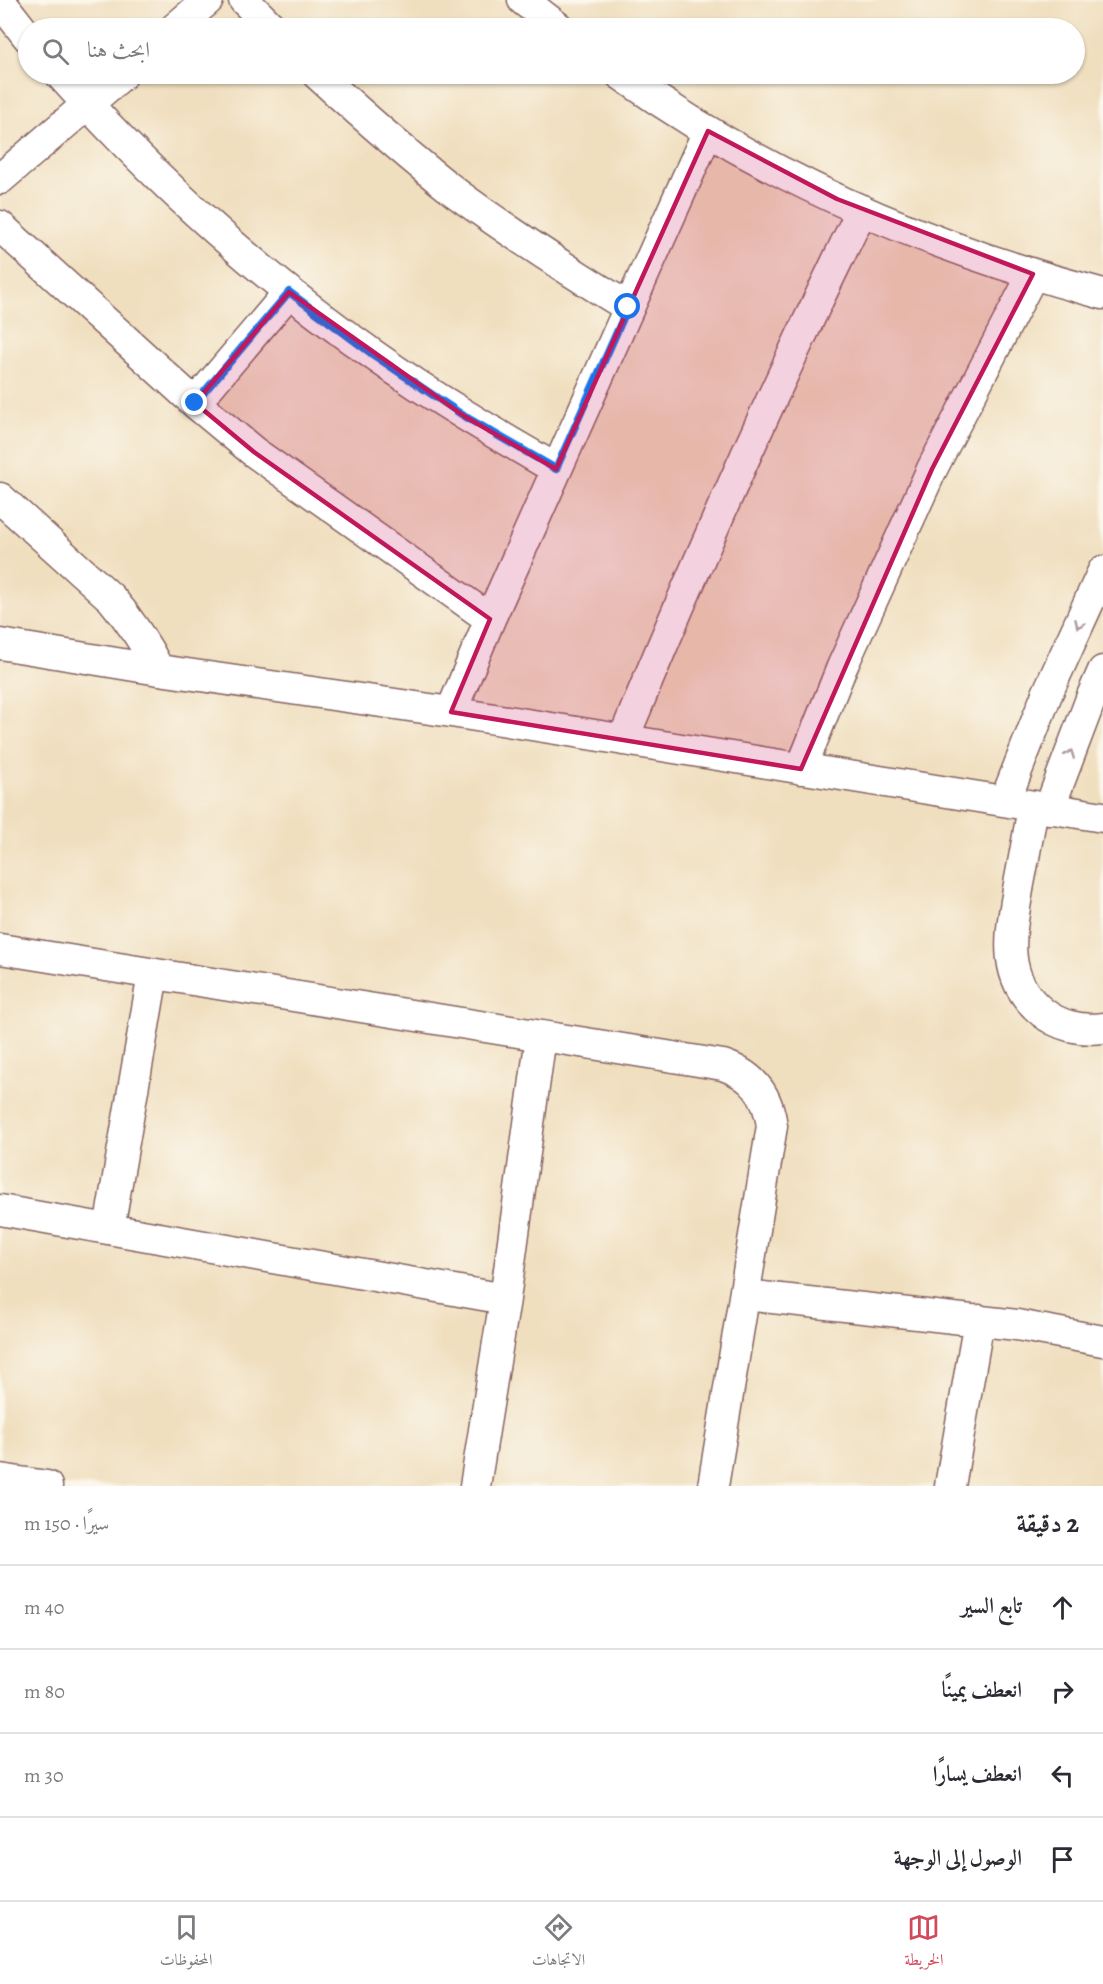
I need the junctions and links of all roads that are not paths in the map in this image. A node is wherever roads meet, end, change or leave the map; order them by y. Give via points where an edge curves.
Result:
1 (208, 0) edge
2 (244, 0) edge
3 (523, 0) edge
4 (0, 1) edge
5 (187, 18) edge
6 (262, 18) edge
7 (546, 18) edge
8 (18, 24) edge
9 (69, 84) edge
10 (111, 84) edge
11 (328, 84) edge
12 (635, 84) edge
13 (88, 104) junction
14 (708, 131) junction
15 (0, 179) edge
16 (862, 210) junction
17 (0, 226) edge
18 (1033, 274) junction
19 (289, 292) junction
20 (1103, 294) edge
21 (628, 307) junction
22 (195, 403) junction
23 (556, 469) junction
24 (0, 498) edge
25 (1103, 571) edge
26 (490, 619) junction
27 (0, 644) edge
28 (159, 670) junction
29 (1103, 671) edge
30 (451, 712) junction
31 (623, 740) junction
32 (801, 769) junction
33 (1029, 805) junction
34 (1103, 817) edge
35 (0, 949) edge
36 (153, 974) junction
37 (1103, 1028) edge
38 (541, 1036) junction
39 (0, 1210) edge
40 (109, 1229) junction
41 (745, 1295) junction
42 (505, 1299) junction
43 (979, 1320) junction
44 (1103, 1341) edge
45 (0, 1479) edge
46 (47, 1486) edge
47 (475, 1486) edge
48 (713, 1486) edge
49 (950, 1486) edge

1 - 5 street
2 - 6 street
3 - 7 street
4 - 8 street
9 - 13 street
10 - 13 street
11 - 21 street via 456,192 540,252
12 - 14 street
13 - 15 street
13 - 19 street via 185,202
14 - 16 street
14 - 21 street
16 - 18 street
16 - 31 street via 737,472
17 - 22 street
18 - 20 street
18 - 32 street via 918,498
19 - 22 street
19 - 23 street via 464,416
21 - 23 street
22 - 26 street via 254,452
23 - 26 street
24 - 28 street via 111,598 144,642
25 -> 33 street via 1047,694
26 - 30 street
27 - 28 street
28 - 30 street
33 -> 29 street
30 - 31 street
31 - 32 street
32 - 33 street
33 - 34 street
33 - 37 street via 1010,934 1011,961 1019,987 1035,1006 1062,1024 1080,1029
35 - 36 street
36 - 38 street
36 - 40 street
38 - 41 street via 723,1065 757,1086 765,1098 772,1126
38 - 42 street
39 - 40 street
40 - 42 street
41 - 43 street
41 - 48 street
42 - 47 street
43 - 44 street
43 - 49 street
45 - 46 street

